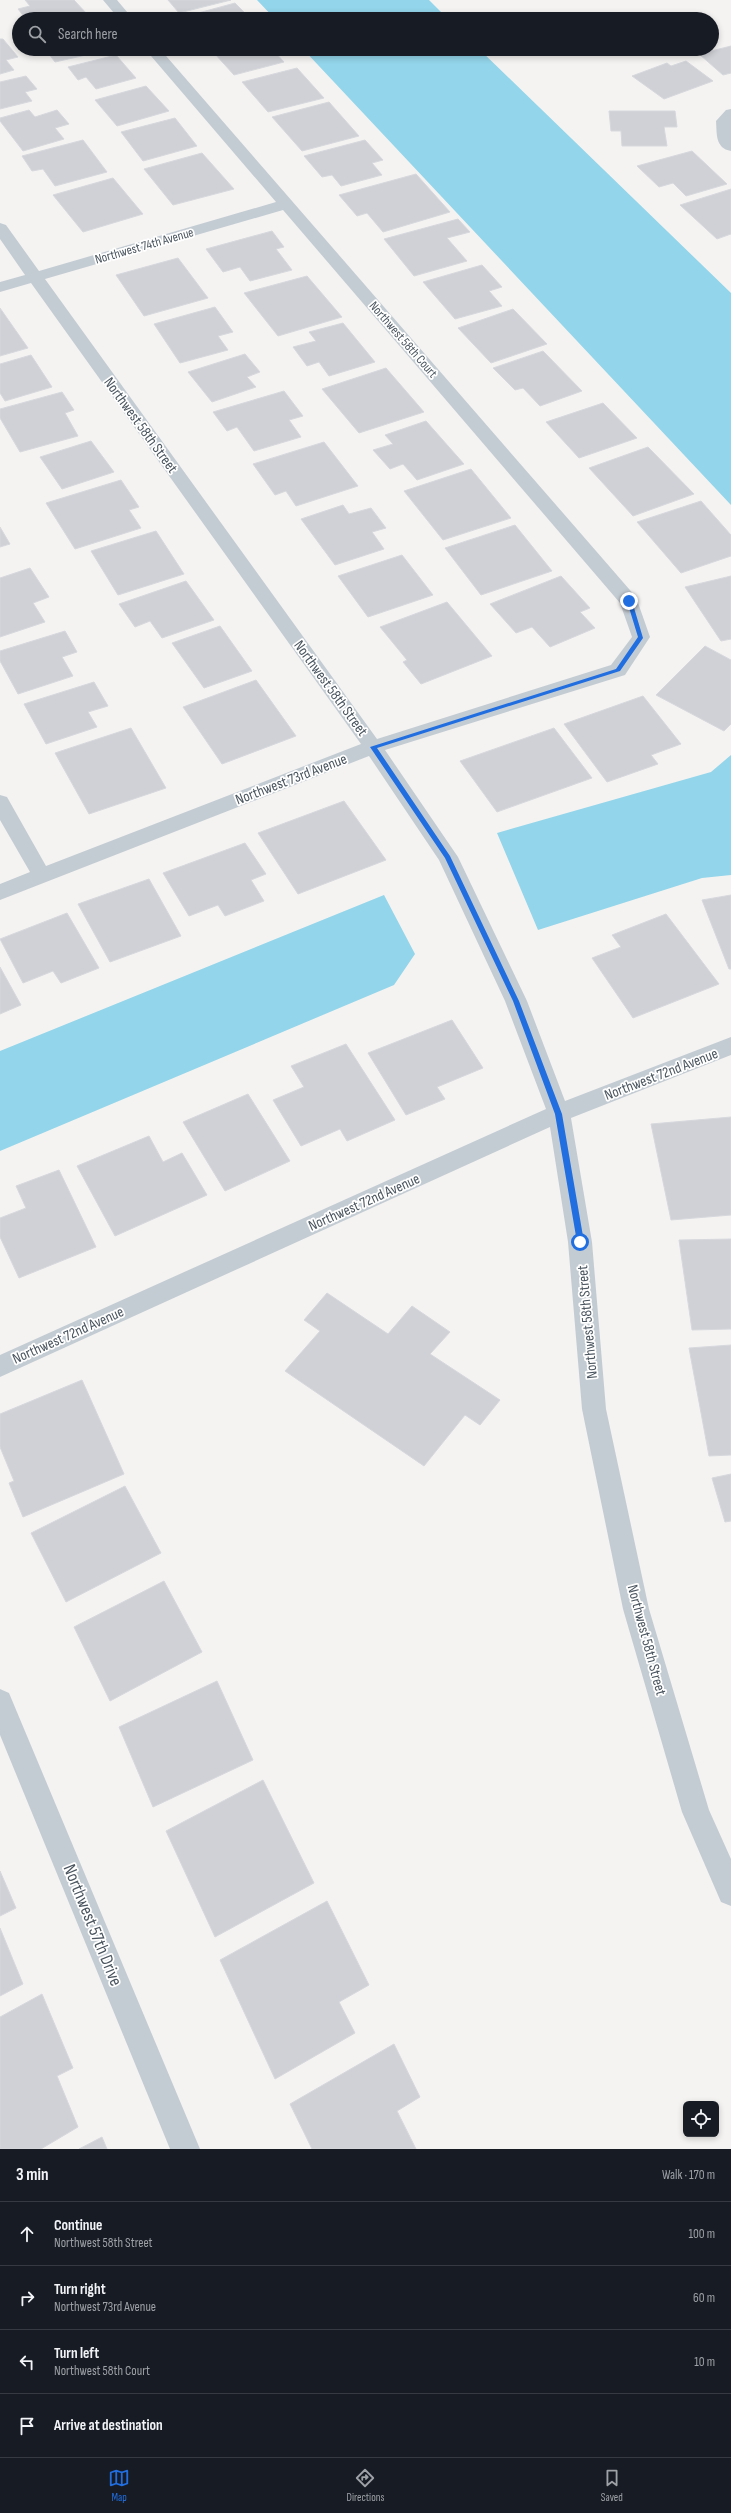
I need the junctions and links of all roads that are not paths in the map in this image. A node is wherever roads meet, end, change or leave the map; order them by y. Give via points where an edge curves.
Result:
1 (110, 0) edge
2 (120, 12) edge
3 (158, 56) edge
4 (727, 117) edge
5 (731, 147) edge
6 (287, 204) junction
7 (0, 228) edge
8 (34, 276) junction
9 (0, 287) edge
10 (641, 638) joint
11 (373, 747) junction
12 (0, 802) edge
13 (42, 876) junction
14 (0, 892) edge
15 (731, 1046) edge
16 (559, 1114) junction
17 (0, 1366) edge
18 (0, 1702) edge
19 (731, 1892) edge
20 (185, 2149) edge

1 - 2 street
3 - 6 street, Northwest 58th Court
4 - 5 street via 725,142
6 - 8 street, Northwest 74th Avenue
6 - 10 street, Northwest 58th Court via 629,601
7 - 8 street, Northwest 58th Street
8 - 9 street, Northwest 74th Avenue
8 - 11 street, Northwest 58th Street
10 - 11 street, Northwest 73rd Avenue via 618,670
11 - 13 street, Northwest 73rd Avenue
11 - 16 street, Northwest 58th Street via 448,857 516,1001
12 - 13 street
13 - 14 street, Northwest 73rd Avenue
15 - 16 street, Northwest 72nd Avenue
16 - 17 street, Northwest 72nd Avenue
16 - 19 street, Northwest 58th Street via 580,1242 594,1409 636,1609 696,1812
18 - 20 street, Northwest 57th Drive

